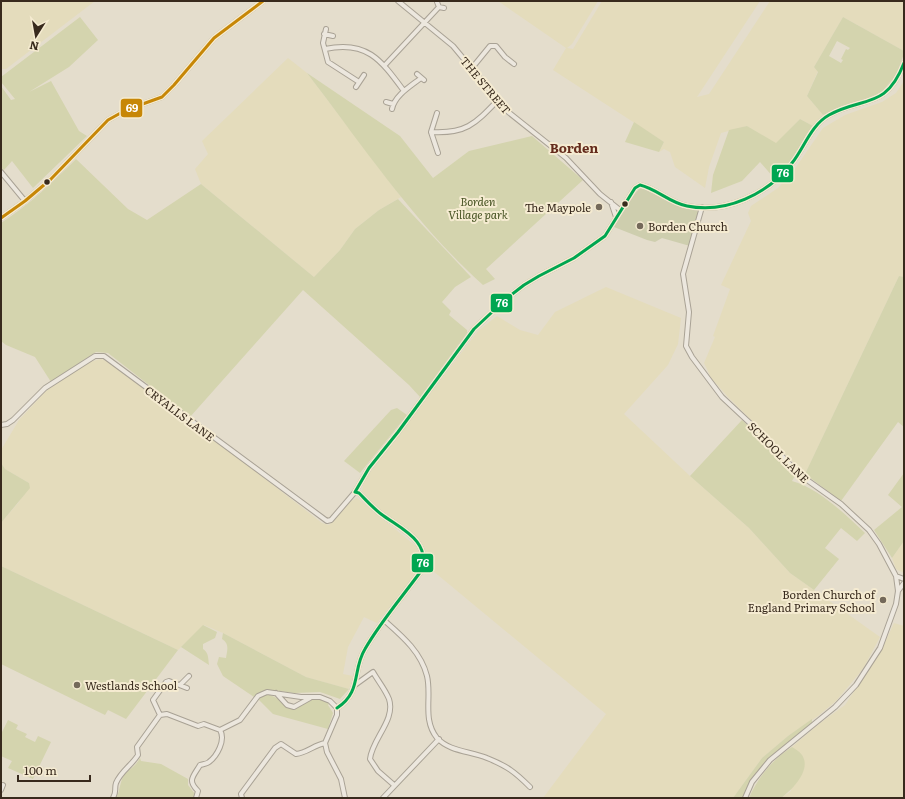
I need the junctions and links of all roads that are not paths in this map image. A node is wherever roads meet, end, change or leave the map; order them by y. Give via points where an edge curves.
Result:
1 (263, 1) edge
2 (398, 1) edge
3 (437, 2) edge
4 (424, 22) junction
5 (326, 29) dead end
6 (324, 34) junction
7 (332, 36) dead end
8 (325, 49) junction
9 (904, 62) edge
10 (514, 64) dead end
11 (386, 65) junction
12 (472, 68) junction
13 (417, 74) dead end
14 (364, 75) dead end
15 (359, 82) junction
16 (356, 87) dead end
17 (404, 91) junction
18 (498, 100) junction
19 (386, 102) dead end
20 (393, 104) junction
21 (392, 109) dead end
22 (437, 112) dead end
23 (431, 132) junction
24 (438, 153) dead end
25 (1, 172) edge
26 (25, 201) junction
27 (611, 202) junction
28 (702, 207) junction
29 (620, 210) junction
30 (616, 217) junction
31 (1, 218) edge
32 (1, 425) edge
33 (355, 492) junction
34 (896, 576) junction
35 (904, 579) edge
36 (904, 583) edge
37 (898, 591) junction
38 (385, 621) junction
39 (189, 676) dead end
40 (355, 684) junction
41 (180, 685) junction
42 (187, 688) dead end
43 (275, 693) junction
44 (311, 697) junction
45 (337, 708) junction
46 (160, 715) junction
47 (220, 730) junction
48 (439, 739) junction
49 (325, 743) junction
50 (394, 785) junction
51 (3, 786) dead end
52 (530, 787) dead end
53 (1, 790) edge
54 (242, 796) edge
55 (113, 798) edge
56 (196, 798) edge
57 (238, 798) edge
58 (345, 798) edge
59 (383, 798) edge
60 (745, 798) edge

1 - 26 street via 214,38 162,97 126,110 108,120 51,179
2 - 4 street, THE STREET
3 - 4 street via 442,8
4 - 11 street
4 - 12 street, THE STREET via 453,46
5 - 6 street
6 - 7 street
6 - 8 street
8 - 11 street via 339,46 356,47 371,53
8 - 15 street via 328,62
9 - 28 street via 886,92 870,102 828,116 816,127 792,163 766,186 734,204
10 - 12 street via 496,46 490,46
11 - 17 street
12 - 18 street, THE STREET
13 - 17 street via 423,79
14 - 15 street
15 - 16 street
17 - 20 street
18 - 23 street via 477,122 467,127 454,132
18 - 27 street, THE STREET via 507,111 566,158
19 - 20 street
20 - 21 street
22 - 23 street
23 - 24 street
25 - 26 street
26 - 31 street
27 - 29 street, THE STREET
27 - 30 street
28 - 29 street via 676,203 640,185 631,193
28 - 34 street, SCHOOL LANE via 683,274 689,312 686,346 722,397 800,475 858,519 879,544
29 - 30 street
30 - 33 street via 605,236 586,251 524,285 474,329 369,468
32 - 33 street, CRYALLS LANE via 13,420 44,388 100,355 326,521 331,520
33 - 38 street via 411,535 422,550 425,562
34 - 35 street
34 - 37 street, SCHOOL LANE
36 - 37 street
37 - 60 street, SCHOOL LANE via 896,604 880,648 856,685 835,707 770,760 752,782
38 - 40 street via 364,650
38 - 48 street via 413,648 425,670 429,689 429,720
39 - 41 street
40 - 45 street via 345,703
40 - 50 street via 373,672 389,701 388,717 371,751 370,759 378,771
41 - 42 street
41 - 46 street via 169,681 156,696 154,704
43 - 44 street
43 - 44 street via 287,705 294,707
43 - 47 street via 267,692 258,696 240,720
44 - 45 street via 330,701
45 - 49 street
46 - 47 street via 167,714 198,726 204,724
46 - 55 street via 137,747 138,756 132,765 124,770 116,784 117,792
47 - 56 street via 223,740 221,745 209,762 200,765 192,780 192,785 198,791
48 - 50 street
48 - 52 street via 446,745 486,757 512,769
49 - 54 street via 296,754 281,744 275,748
49 - 58 street via 341,779
50 - 59 street
51 - 53 street
54 - 57 street

